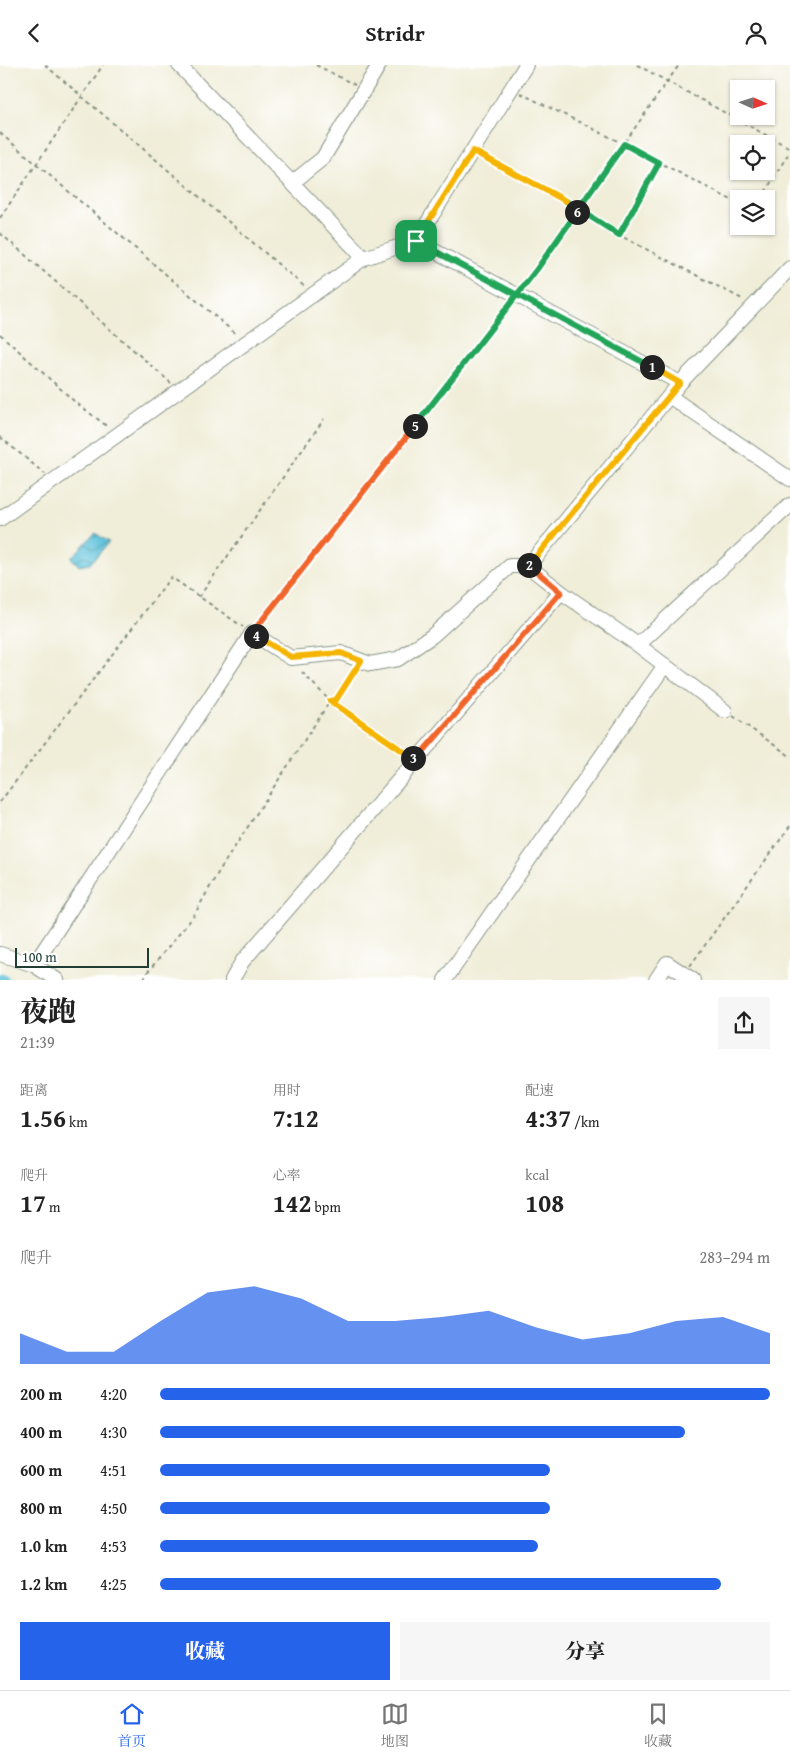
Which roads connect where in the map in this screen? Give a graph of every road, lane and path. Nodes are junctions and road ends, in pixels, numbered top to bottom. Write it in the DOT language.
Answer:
graph roads {
  1 [pos="44,65"];
  2 [pos="103,65"];
  3 [pos="179,65"];
  4 [pos="316,65"];
  5 [pos="379,65"];
  6 [pos="526,65"];
  7 [pos="637,65"];
  8 [pos="679,65"];
  9 [pos="667,82"];
  10 [pos="364,89"];
  11 [pos="511,89"];
  12 [pos="82,98"];
  13 [pos="0,133"];
  14 [pos="624,144"];
  15 [pos="790,149"];
  16 [pos="473,151"];
  17 [pos="659,163"];
  18 [pos="37,165"];
  19 [pos="292,183"];
  20 [pos="766,190"];
  21 [pos="730,199"];
  22 [pos="579,208"];
  23 [pos="0,218"];
  24 [pos="0,233"];
  25 [pos="619,235"];
  26 [pos="416,241"];
  27 [pos="364,258"];
  28 [pos="790,268"];
  29 [pos="313,294"];
  30 [pos="517,294"];
  31 [pos="754,306"];
  32 [pos="0,334"];
  33 [pos="252,338"];
  34 [pos="680,383"];
  35 [pos="179,390"];
  36 [pos="669,396"];
  37 [pos="324,419"];
  38 [pos="117,435"];
  39 [pos="0,437"];
  40 [pos="790,479"];
  41 [pos="53,481"];
  42 [pos="790,505"];
  43 [pos="0,519"];
  44 [pos="528,566"];
  45 [pos="561,592"];
  46 [pos="199,597"];
  47 [pos="252,633"];
  48 [pos="638,645"];
  49 [pos="361,661"];
  50 [pos="665,665"];
  51 [pos="302,672"];
  52 [pos="330,701"];
  53 [pos="725,711"];
  54 [pos="790,756"];
  55 [pos="416,760"];
  56 [pos="0,802"];
  57 [pos="790,825"];
  58 [pos="0,954"];
  59 [pos="34,965"];
  60 [pos="689,977"];
  61 [pos="57,980"];
  62 [pos="144,980"];
  63 [pos="232,980"];
  64 [pos="445,980"];
  65 [pos="656,980"];
  1 -- 12 [label="path"];
  2 -- 12 [label="path"];
  3 -- 19 [label="street"];
  4 -- 10 [label="path"];
  5 -- 10 [label="street"];
  6 -- 11 [label="street"];
  7 -- 9 [label="path"];
  8 -- 9 [label="path"];
  9 -- 14 [label="path"];
  9 -- 15 [label="path"];
  10 -- 19 [label="street"];
  11 -- 14 [label="path"];
  11 -- 16 [label="street"];
  12 -- 18 [label="path"];
  12 -- 29 [label="path"];
  13 -- 18 [label="path"];
  14 -- 17 [label="path"];
  14 -- 22 [label="path"];
  15 -- 20 [label="path"];
  16 -- 22 [label="path"];
  16 -- 26 [label="street"];
  17 -- 21 [label="path"];
  17 -- 25 [label="path"];
  18 -- 23 [label="path"];
  18 -- 33 [label="path"];
  19 -- 27 [label="street"];
  22 -- 25 [label="path"];
  22 -- 30 [label="path"];
  24 -- 35 [label="path"];
  25 -- 31 [label="path"];
  26 -- 27 [label="street"];
  26 -- 30 [label="street"];
  27 -- 29 [label="street"];
  28 -- 31 [label="street"];
  29 -- 33 [label="street"];
  30 -- 34 [label="street"];
  30 -- 47 [label="path"];
  31 -- 34 [label="street"];
  32 -- 38 [label="path"];
  33 -- 35 [label="street"];
  34 -- 36 [label="street"];
  35 -- 38 [label="street"];
  36 -- 40 [label="street"];
  36 -- 44 [label="street"];
  37 -- 46 [label="path"];
  38 -- 41 [label="street"];
  39 -- 41 [label="path"];
  41 -- 43 [label="street"];
  42 -- 48 [label="street"];
  44 -- 45 [label="street"];
  44 -- 49 [label="street"];
  45 -- 48 [label="street"];
  45 -- 55 [label="street"];
  46 -- 47 [label="path"];
  46 -- 56 [label="path"];
  47 -- 49 [label="street"];
  47 -- 59 [label="street"];
  48 -- 50 [label="street"];
  49 -- 52 [label="path"];
  50 -- 53 [label="street"];
  50 -- 64 [label="street"];
  51 -- 52 [label="path"];
  52 -- 55 [label="path"];
  52 -- 62 [label="path"];
  53 -- 54 [label="path"];
  55 -- 63 [label="street"];
  57 -- 60 [label="path"];
  58 -- 59 [label="street"];
  59 -- 61 [label="street"];
  60 -- 65 [label="street"];
}
